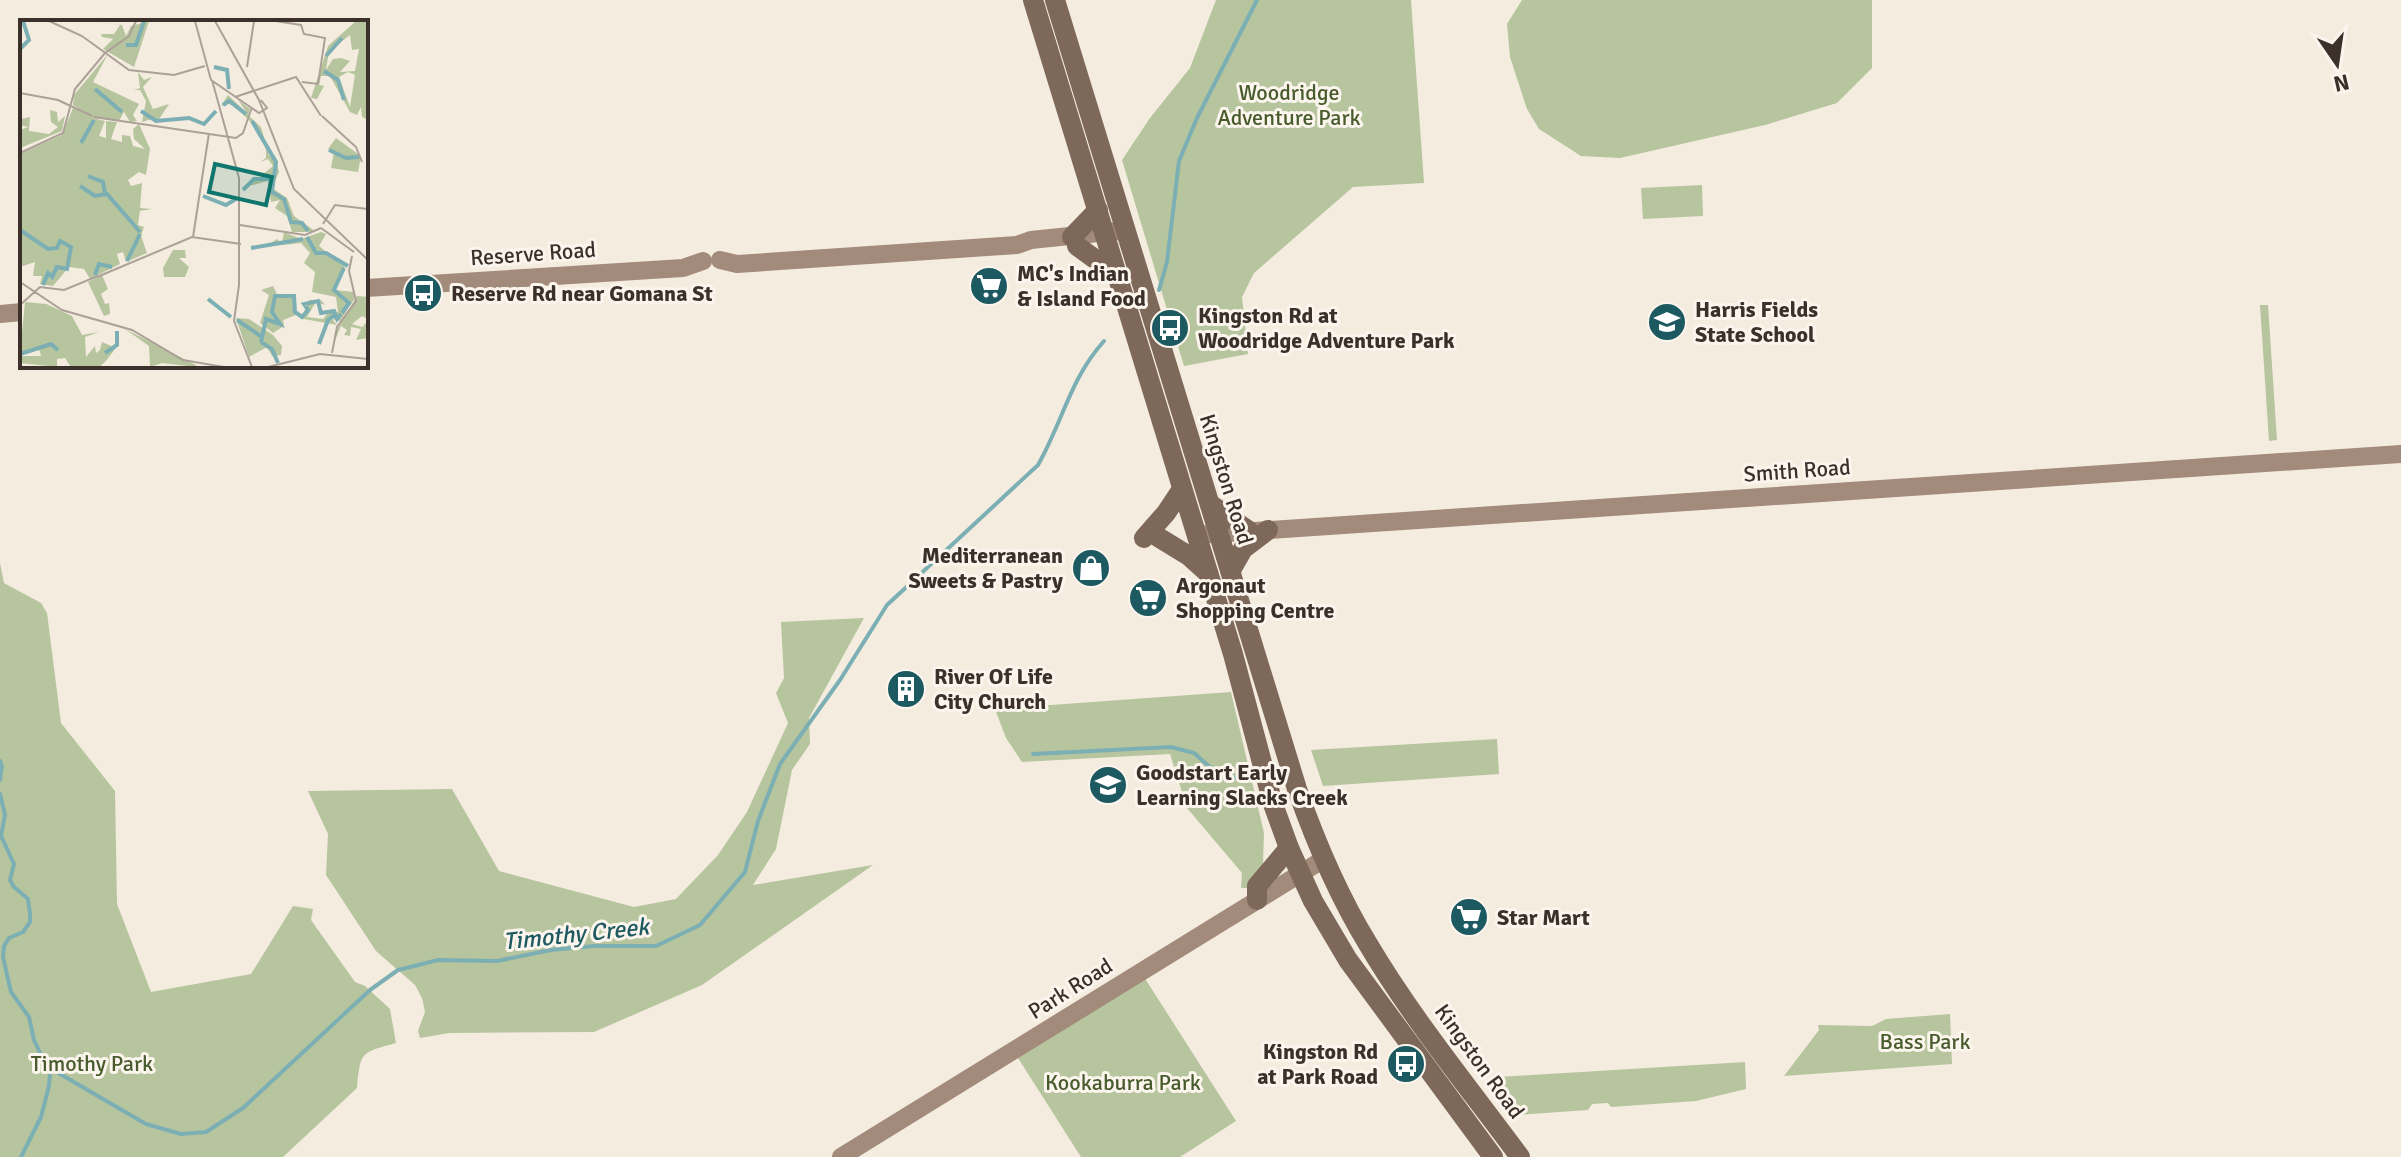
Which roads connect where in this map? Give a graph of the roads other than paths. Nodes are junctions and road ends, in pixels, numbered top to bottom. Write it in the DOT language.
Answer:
graph roads {
  1 [pos="1033,0"];
  2 [pos="1055,0"];
  3 [pos="1098,210"];
  4 [pos="1116,236"];
  5 [pos="1074,242"];
  6 [pos="1117,275"];
  7 [pos="368,288"];
  8 [pos="20,312"];
  9 [pos="0,314"];
  10 [pos="2401,454"];
  11 [pos="1182,489"];
  12 [pos="1210,504"];
  13 [pos="1259,530"];
  14 [pos="1219,533"];
  15 [pos="1196,535"];
  16 [pos="1231,570"];
  17 [pos="1208,573"];
  18 [pos="1289,848"];
  19 [pos="1324,859"];
  20 [pos="1300,874"];
  21 [pos="1257,900"];
  22 [pos="841,1157"];
  23 [pos="1493,1157"];
  24 [pos="1520,1157"];
  1 -- 3 [label="main road, Kingston Road"];
  2 -- 4 [label="main road, Kingston Road"];
  3 -- 4 [label="main road, Kingston Road"];
  3 -- 5 [label="main road"];
  4 -- 5 [label="street, Reserve Road"];
  4 -- 6 [label="main road, Kingston Road"];
  4 -- 12 [label="main road, Kingston Road"];
  5 -- 6 [label="main road"];
  5 -- 7 [label="street, Reserve Road"];
  6 -- 11 [label="main road, Kingston Road"];
  8 -- 9 [label="street"];
  10 -- 13 [label="street, Smith Road"];
  11 -- 15 [label="main road, Kingston Road"];
  11 -- 17 [label="main road"];
  12 -- 13 [label="main road"];
  12 -- 14 [label="main road, Kingston Road"];
  13 -- 14 [label="street, Smith Road"];
  13 -- 16 [label="main road"];
  14 -- 15 [label="street, Smith Road"];
  14 -- 16 [label="main road, Kingston Road"];
  15 -- 17 [label="main road, Kingston Road"];
  16 -- 19 [label="main road, Kingston Road"];
  17 -- 18 [label="main road, Kingston Road"];
  18 -- 20 [label="main road, Kingston Road"];
  18 -- 21 [label="main road"];
  19 -- 20 [label="street, Park Road"];
  19 -- 24 [label="main road, Kingston Road"];
  20 -- 21 [label="street, Park Road"];
  20 -- 23 [label="main road, Kingston Road"];
  21 -- 22 [label="street, Park Road"];
}
